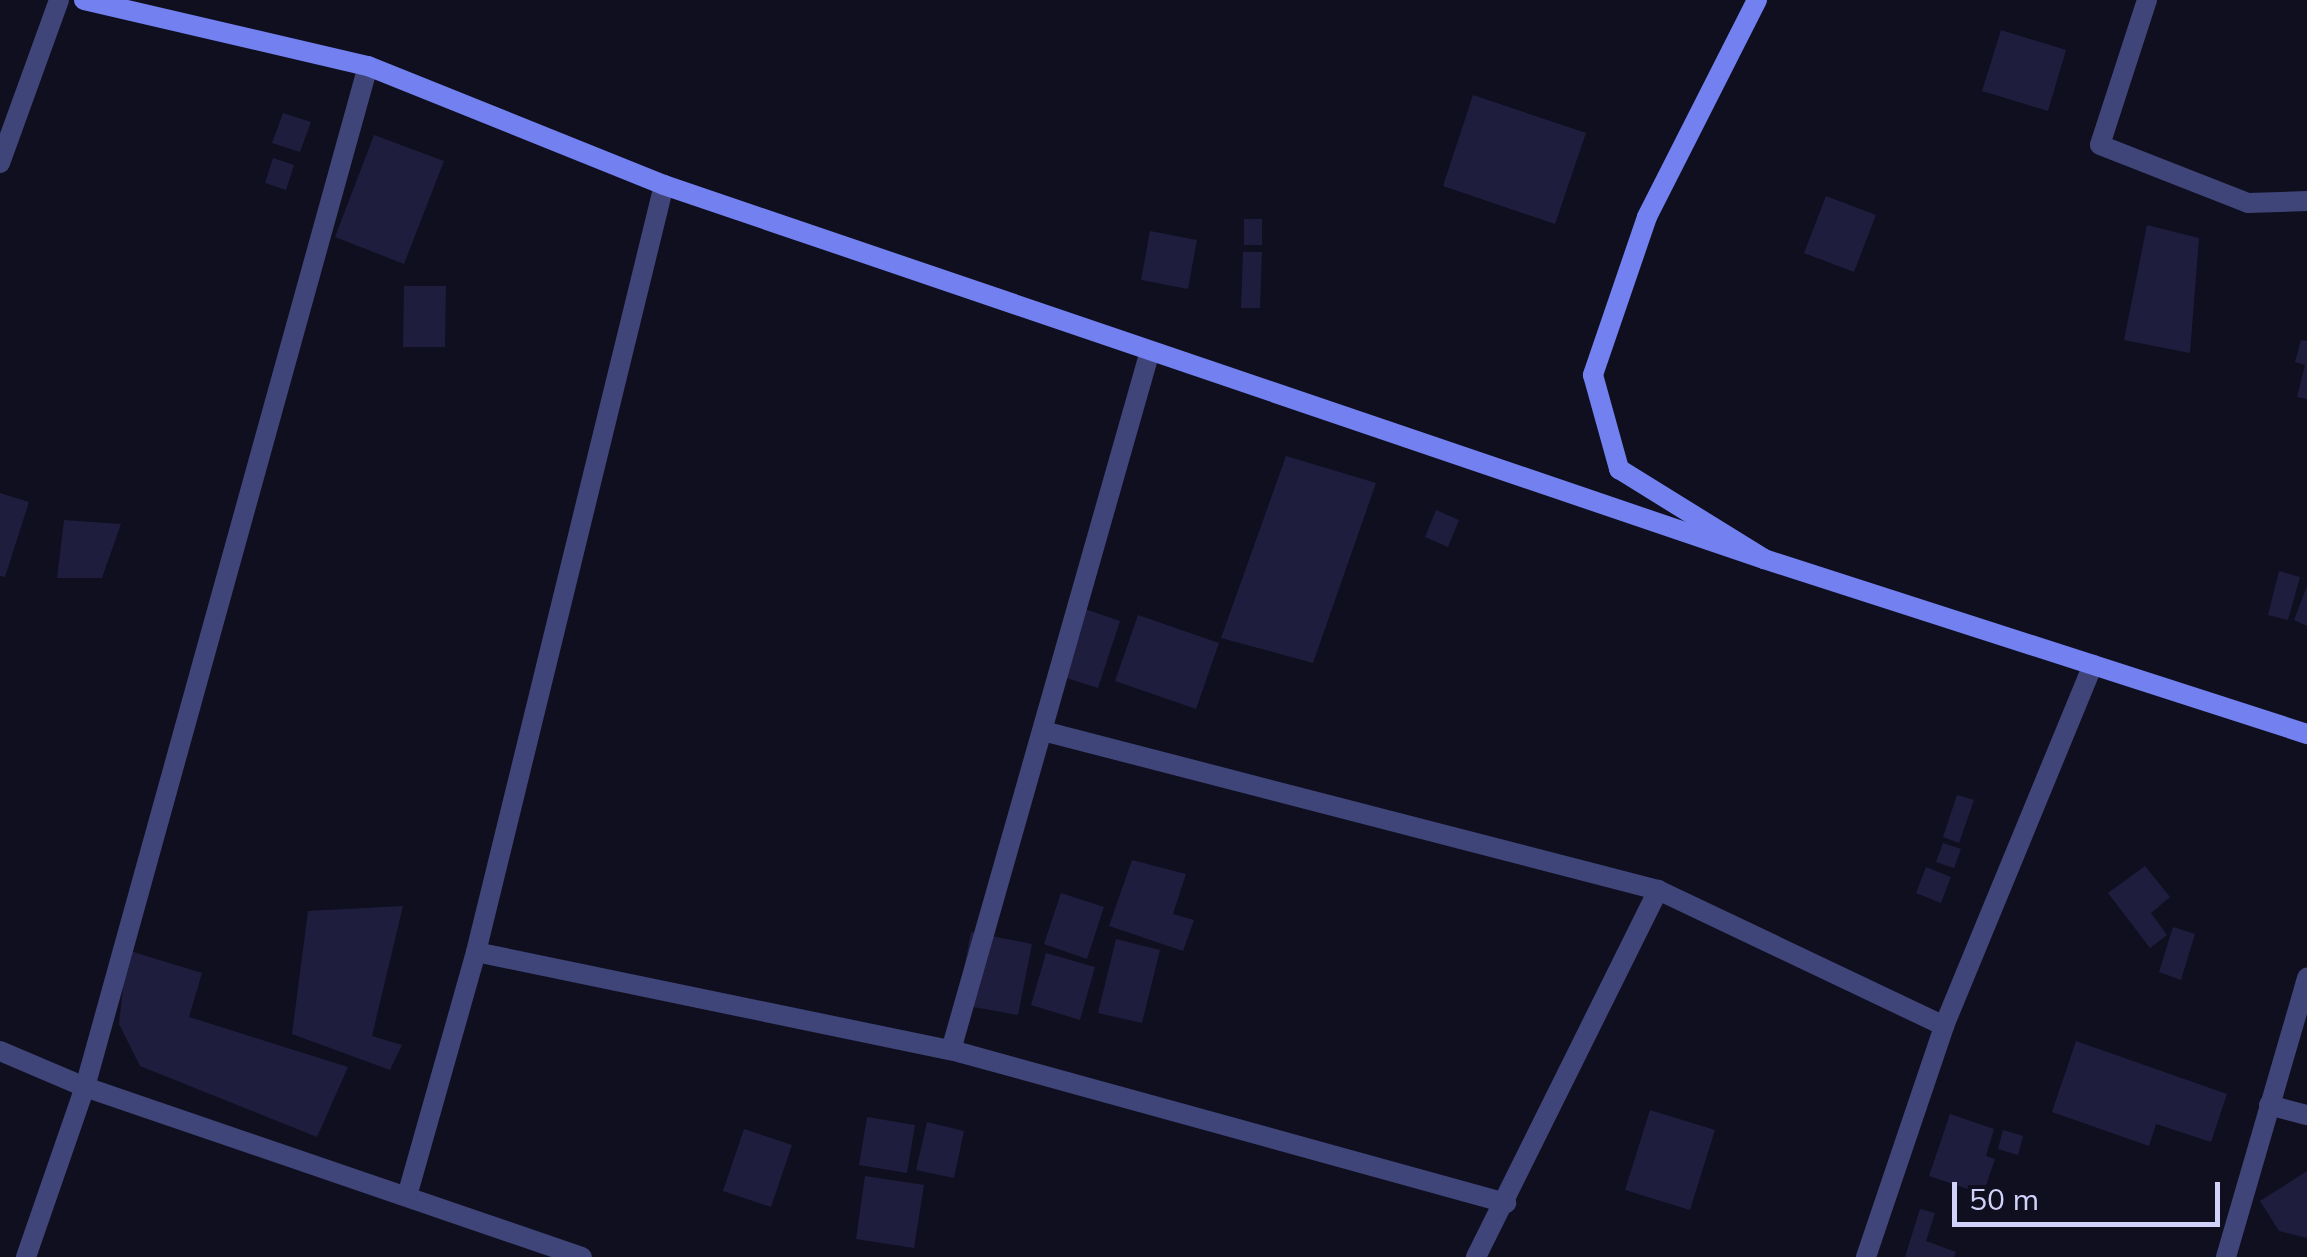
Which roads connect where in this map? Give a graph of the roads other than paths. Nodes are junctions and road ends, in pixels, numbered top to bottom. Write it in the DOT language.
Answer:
graph roads {
  1 [pos="59,0"];
  2 [pos="84,0"];
  3 [pos="1757,0"];
  4 [pos="2147,0"];
  5 [pos="368,66"];
  6 [pos="0,162"];
  7 [pos="664,185"];
  8 [pos="2307,201"];
  9 [pos="1150,350"];
  10 [pos="1764,559"];
  11 [pos="2093,665"];
  12 [pos="1043,731"];
  13 [pos="2307,734"];
  14 [pos="1658,890"];
  15 [pos="476,952"];
  16 [pos="2307,978"];
  17 [pos="1944,1026"];
  18 [pos="950,1050"];
  19 [pos="0,1051"];
  20 [pos="85,1086"];
  21 [pos="2269,1105"];
  22 [pos="2307,1116"];
  23 [pos="407,1196"];
  24 [pos="1506,1202"];
  25 [pos="26,1257"];
  26 [pos="582,1257"];
  27 [pos="1476,1257"];
  28 [pos="1866,1257"];
  29 [pos="2226,1257"];
  1 -- 6 [label="street"];
  2 -- 5 [label="street"];
  3 -- 10 [label="street"];
  4 -- 8 [label="street"];
  5 -- 7 [label="street"];
  5 -- 20 [label="street"];
  7 -- 9 [label="street"];
  7 -- 15 [label="street"];
  9 -- 10 [label="street"];
  9 -- 12 [label="street"];
  10 -- 11 [label="street"];
  11 -- 13 [label="street"];
  11 -- 17 [label="street"];
  12 -- 14 [label="street"];
  12 -- 18 [label="street"];
  14 -- 17 [label="street"];
  14 -- 24 [label="street"];
  15 -- 18 [label="street"];
  15 -- 23 [label="street"];
  16 -- 21 [label="street"];
  17 -- 28 [label="street"];
  18 -- 24 [label="street"];
  19 -- 20 [label="street"];
  20 -- 23 [label="street"];
  20 -- 25 [label="street"];
  21 -- 22 [label="street"];
  21 -- 29 [label="street"];
  23 -- 26 [label="street"];
  24 -- 27 [label="street"];
}
